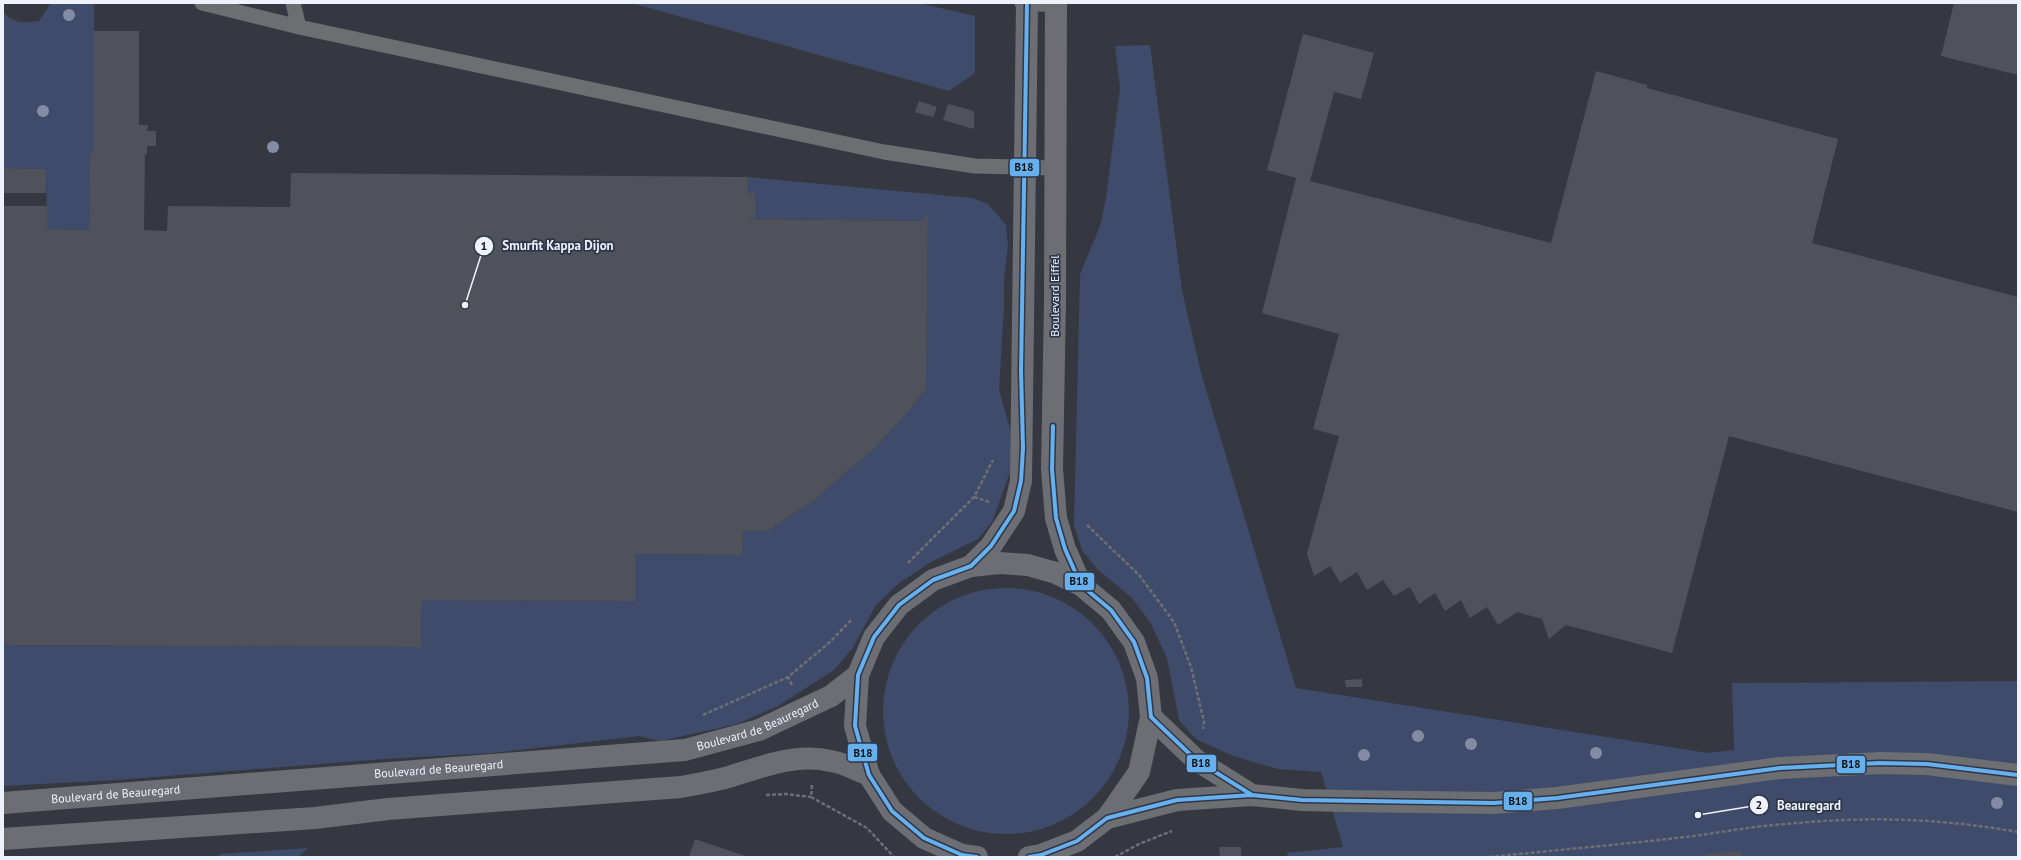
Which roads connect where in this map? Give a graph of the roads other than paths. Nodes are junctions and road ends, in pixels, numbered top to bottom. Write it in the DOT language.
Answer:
graph roads {
  1 [pos="202,3"];
  2 [pos="293,3"];
  3 [pos="1025,3"];
  4 [pos="1056,4"];
  5 [pos="299,27"];
  6 [pos="1025,167"];
  7 [pos="1055,168"];
  8 [pos="971,566"];
  9 [pos="1081,585"];
  10 [pos="858,676"];
  11 [pos="1151,717"];
  12 [pos="868,775"];
  13 [pos="2018,775"];
  14 [pos="1252,795"];
  15 [pos="3,803"];
  16 [pos="1107,818"];
  17 [pos="3,839"];
  18 [pos="929,848"];
  19 [pos="1037,856"];
  20 [pos="977,857"];
  1 -- 5 [label="lane"];
  2 -- 5 [label="lane"];
  3 -- 4 [label="lane"];
  3 -- 6 [label="main road"];
  4 -- 7 [label="main road, Boulevard Eiffel"];
  5 -- 6 [label="lane"];
  6 -- 7 [label="lane"];
  6 -- 8 [label="main road"];
  7 -- 9 [label="main road, Boulevard Eiffel"];
  8 -- 9 [label="main road"];
  8 -- 10 [label="main road"];
  9 -- 11 [label="main road"];
  10 -- 12 [label="main road"];
  10 -- 15 [label="main road, Boulevard de Beauregard"];
  11 -- 14 [label="street"];
  11 -- 16 [label="main road"];
  12 -- 17 [label="main road"];
  12 -- 18 [label="main road"];
  13 -- 14 [label="street"];
  14 -- 16 [label="street"];
  16 -- 19 [label="main road"];
  18 -- 20 [label="main road"];
}
